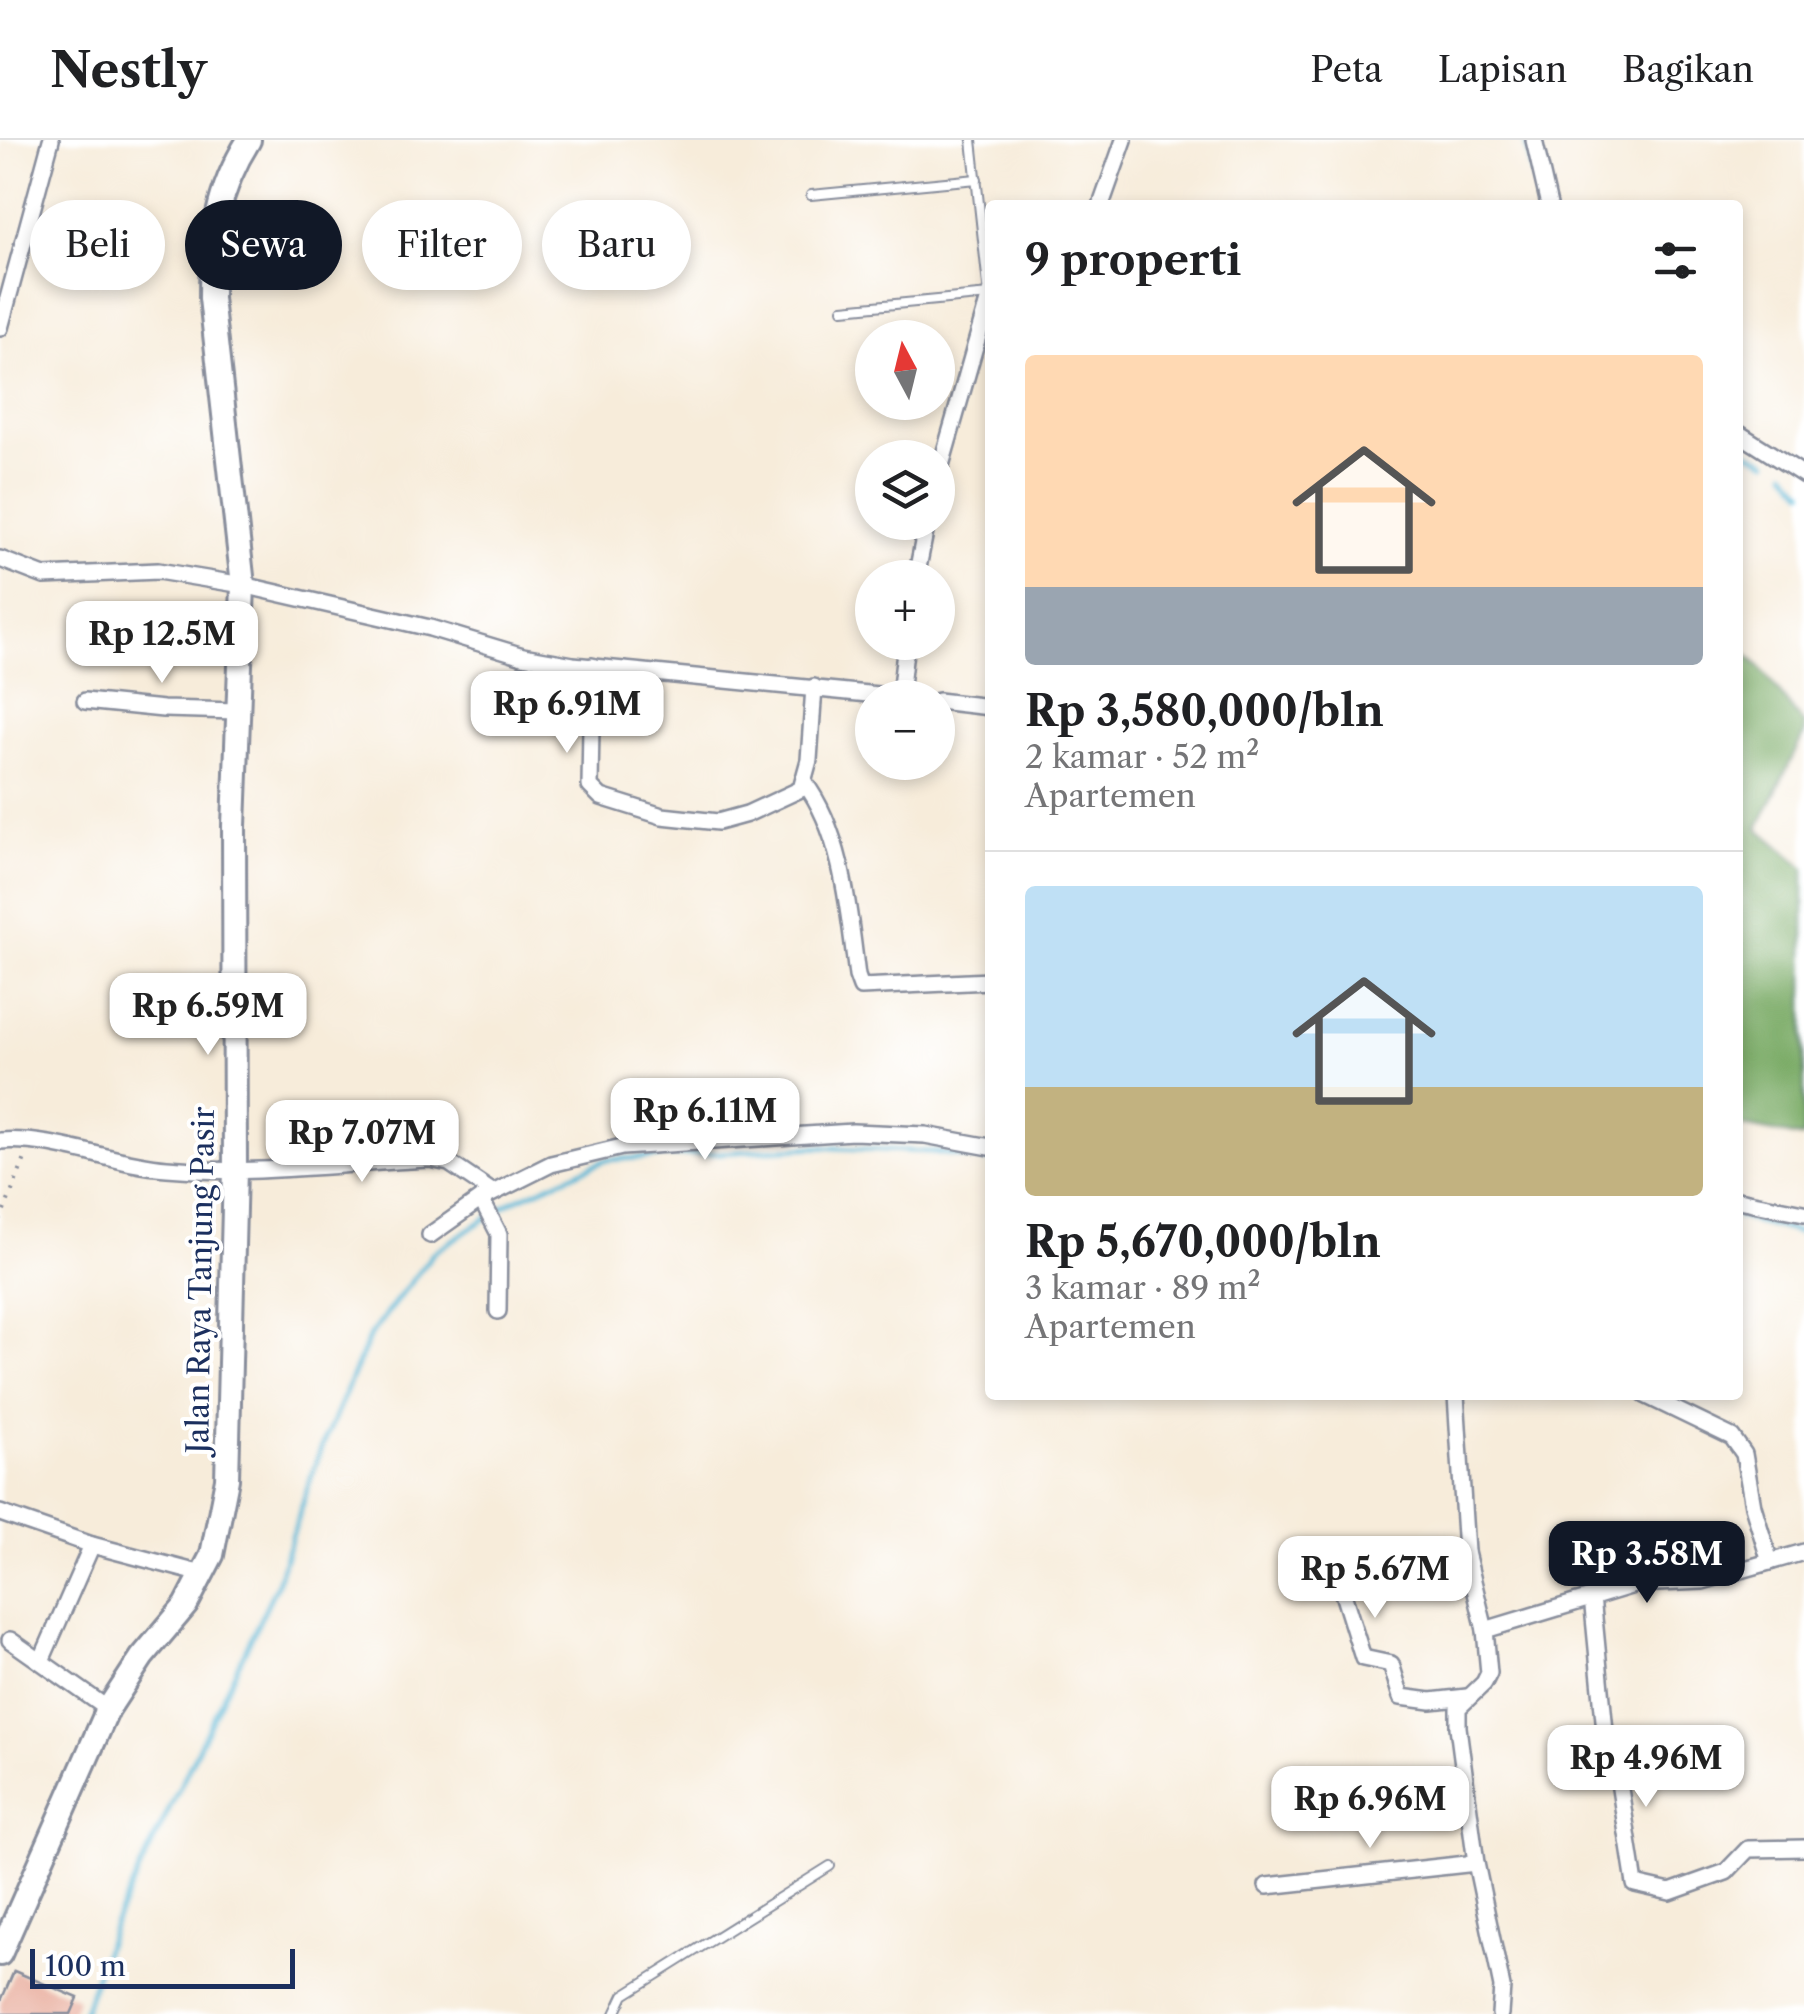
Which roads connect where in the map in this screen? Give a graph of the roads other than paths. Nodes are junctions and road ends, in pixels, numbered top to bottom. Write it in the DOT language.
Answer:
graph roads {
  1 [pos="51,140"];
  2 [pos="249,140"];
  3 [pos="972,140"];
  4 [pos="1124,140"];
  5 [pos="1534,140"];
  6 [pos="977,178"];
  7 [pos="811,195"];
  8 [pos="1103,200"];
  9 [pos="1548,200"];
  10 [pos="985,250"];
  11 [pos="985,296"];
  12 [pos="843,310"];
  13 [pos="985,312"];
  14 [pos="0,328"];
  15 [pos="1743,436"];
  16 [pos="948,440"];
  17 [pos="1804,475"];
  18 [pos="0,559"];
  19 [pos="243,586"];
  20 [pos="592,666"];
  21 [pos="814,687"];
  22 [pos="855,691"];
  23 [pos="84,701"];
  24 [pos="955,703"];
  25 [pos="985,706"];
  26 [pos="237,710"];
  27 [pos="804,782"];
  28 [pos="985,981"];
  29 [pos="0,1142"];
  30 [pos="985,1146"];
  31 [pos="235,1169"];
  32 [pos="485,1198"];
  33 [pos="1743,1201"];
  34 [pos="1804,1213"];
  35 [pos="430,1235"];
  36 [pos="498,1311"];
  37 [pos="1456,1400"];
  38 [pos="1656,1400"];
  39 [pos="0,1513"];
  40 [pos="92,1545"];
  41 [pos="1466,1552"];
  42 [pos="1804,1552"];
  43 [pos="1770,1562"];
  44 [pos="202,1574"];
  45 [pos="1592,1596"];
  46 [pos="1485,1630"];
  47 [pos="10,1640"];
  48 [pos="41,1661"];
  49 [pos="1466,1697"];
  50 [pos="108,1708"];
  51 [pos="1804,1848"];
  52 [pos="1476,1863"];
  53 [pos="830,1866"];
  54 [pos="1268,1886"];
  55 [pos="1,1949"];
  56 [pos="615,2014"];
  57 [pos="1500,2014"];
  1 -- 14 [label="street"];
  2 -- 19 [label="street, Jalan Raya Tanjung Pasir"];
  3 -- 6 [label="lane"];
  4 -- 8 [label="street"];
  5 -- 9 [label="street"];
  6 -- 7 [label="lane"];
  6 -- 10 [label="lane"];
  11 -- 12 [label="lane"];
  13 -- 16 [label="street"];
  15 -- 17 [label="street"];
  18 -- 19 [label="street"];
  19 -- 20 [label="street"];
  19 -- 26 [label="street, Jalan Raya Tanjung Pasir"];
  20 -- 21 [label="street"];
  20 -- 27 [label="street"];
  21 -- 22 [label="street"];
  21 -- 27 [label="street"];
  23 -- 26 [label="street"];
  24 -- 25 [label="street"];
  26 -- 31 [label="street, Jalan Raya Tanjung Pasir"];
  27 -- 28 [label="street"];
  29 -- 31 [label="street"];
  30 -- 32 [label="street"];
  31 -- 32 [label="street"];
  31 -- 44 [label="street, Jalan Raya Tanjung Pasir"];
  32 -- 35 [label="street"];
  32 -- 36 [label="street"];
  33 -- 34 [label="street"];
  37 -- 41 [label="street"];
  38 -- 43 [label="street"];
  39 -- 40 [label="street"];
  40 -- 44 [label="street"];
  40 -- 48 [label="street"];
  41 -- 46 [label="street"];
  41 -- 49 [label="street"];
  42 -- 43 [label="street"];
  43 -- 45 [label="street"];
  44 -- 50 [label="street, Jalan Raya Tanjung Pasir"];
  45 -- 46 [label="street"];
  45 -- 51 [label="street"];
  46 -- 49 [label="street"];
  47 -- 48 [label="street"];
  48 -- 50 [label="street"];
  49 -- 52 [label="street"];
  50 -- 55 [label="street, Jalan Raya Tanjung Pasir"];
  52 -- 54 [label="street"];
  52 -- 57 [label="street"];
  53 -- 56 [label="lane"];
}
